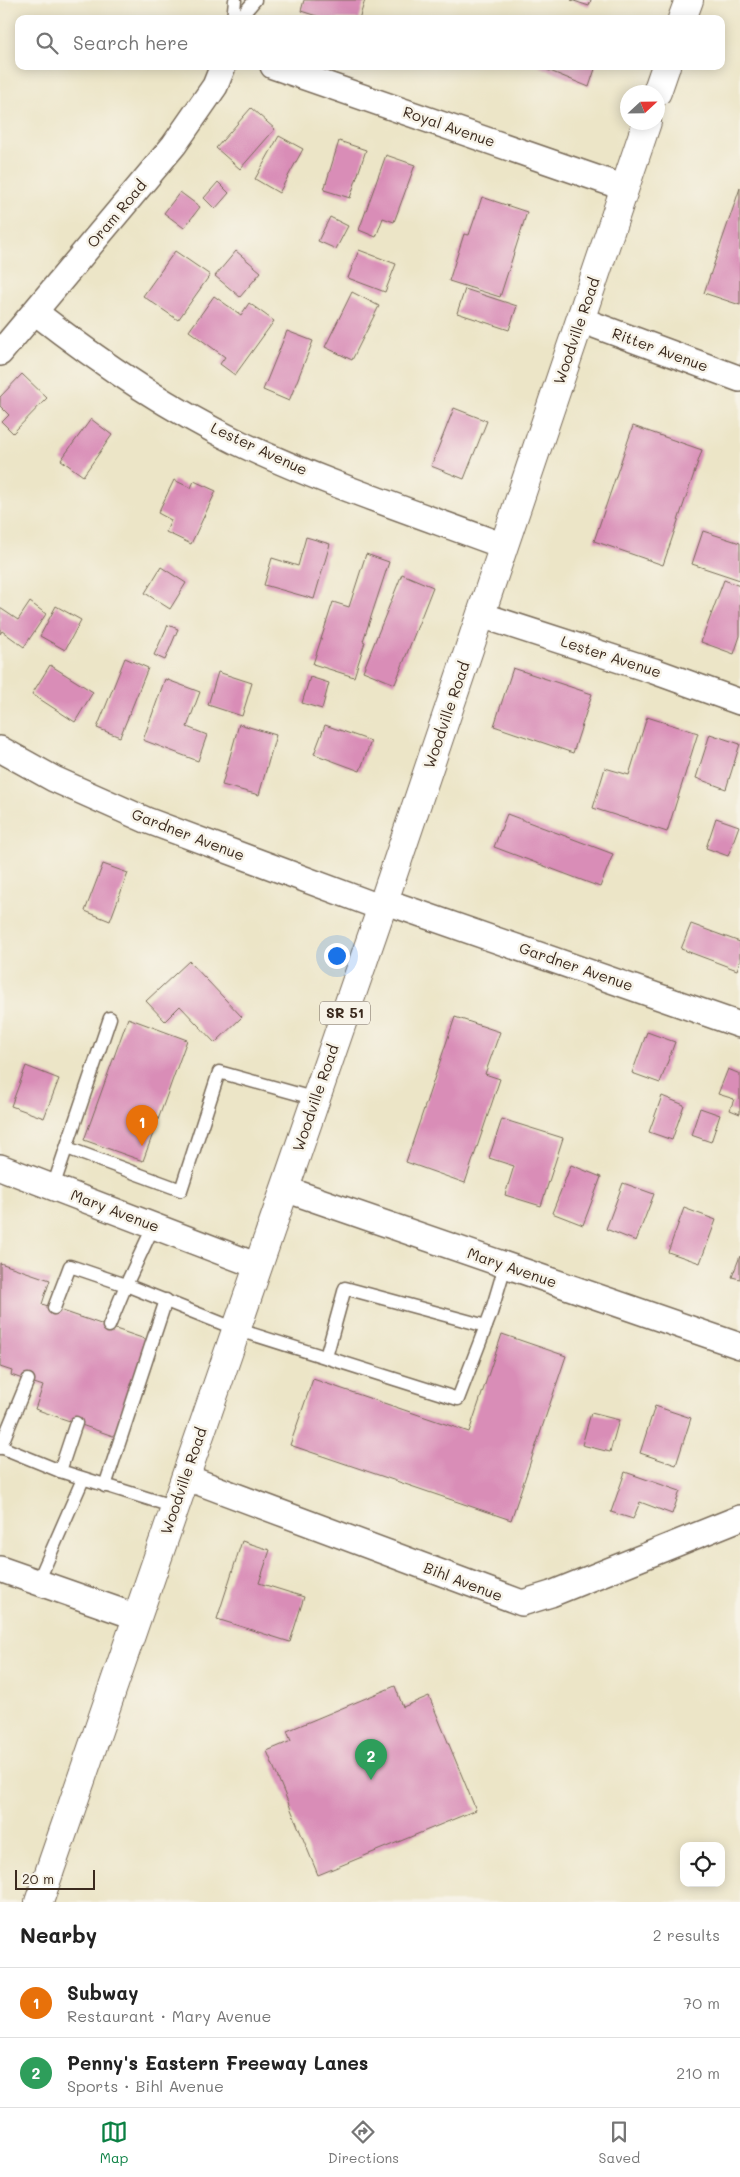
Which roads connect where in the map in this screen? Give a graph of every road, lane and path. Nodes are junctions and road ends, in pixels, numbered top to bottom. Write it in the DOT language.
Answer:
graph roads {
  1 [pos="235,0"];
  2 [pos="255,0"];
  3 [pos="689,0"];
  4 [pos="233,15"];
  5 [pos="242,15"];
  6 [pos="683,15"];
  7 [pos="221,70"];
  8 [pos="285,70"];
  9 [pos="665,70"];
  10 [pos="660,85"];
  11 [pos="644,130"];
  12 [pos="625,188"];
  13 [pos="35,312"];
  14 [pos="580,320"];
  15 [pos="0,353"];
  16 [pos="740,379"];
  17 [pos="504,546"];
  18 [pos="481,615"];
  19 [pos="740,702"];
  20 [pos="0,749"];
  21 [pos="383,904"];
  22 [pos="110,1018"];
  23 [pos="740,1025"];
  24 [pos="316,1099"];
  25 [pos="67,1148"];
  26 [pos="0,1167"];
  27 [pos="53,1187"];
  28 [pos="285,1189"];
  29 [pos="154,1225"];
  30 [pos="258,1266"];
  31 [pos="506,1266"];
  32 [pos="126,1285"];
  33 [pos="166,1300"];
  34 [pos="54,1308"];
  35 [pos="110,1326"];
  36 [pos="486,1326"];
  37 [pos="236,1329"];
  38 [pos="740,1346"];
  39 [pos="326,1357"];
  40 [pos="28,1380"];
  41 [pos="76,1423"];
  42 [pos="0,1448"];
  43 [pos="60,1471"];
  44 [pos="185,1477"];
  45 [pos="83,1479"];
  46 [pos="105,1486"];
  47 [pos="175,1507"];
  48 [pos="740,1518"];
  49 [pos="0,1569"];
  50 [pos="38,1582"];
  51 [pos="137,1617"];
  52 [pos="38,1902"];
  1 -- 4 [label="lane"];
  2 -- 5 [label="lane"];
  3 -- 6 [label="main road"];
  7 -- 13 [label="street, Oram Road"];
  8 -- 12 [label="street, Royal Avenue"];
  9 -- 10 [label="main road"];
  11 -- 12 [label="main road, Woodville Road / SR 51"];
  12 -- 14 [label="main road, Woodville Road / SR 51"];
  13 -- 15 [label="street, Oram Road"];
  13 -- 17 [label="street, Lester Avenue"];
  14 -- 16 [label="street, Ritter Avenue"];
  14 -- 17 [label="main road, Woodville Road / SR 51"];
  17 -- 18 [label="main road, Woodville Road / SR 51"];
  18 -- 19 [label="street, Lester Avenue"];
  18 -- 21 [label="main road, Woodville Road / SR 51"];
  20 -- 21 [label="street, Gardner Avenue"];
  21 -- 23 [label="street, Gardner Avenue"];
  21 -- 24 [label="main road, Woodville Road / SR 51"];
  22 -- 25 [label="lane"];
  24 -- 25 [label="lane"];
  24 -- 28 [label="main road, Woodville Road / SR 51"];
  25 -- 27 [label="lane"];
  26 -- 27 [label="street, Mary Avenue"];
  27 -- 29 [label="street, Mary Avenue"];
  28 -- 30 [label="main road, Woodville Road / SR 51"];
  28 -- 31 [label="street, Mary Avenue"];
  29 -- 30 [label="street, Mary Avenue"];
  29 -- 32 [label="lane"];
  30 -- 37 [label="main road, Woodville Road / SR 51"];
  31 -- 36 [label="lane"];
  31 -- 38 [label="street, Mary Avenue"];
  32 -- 33 [label="lane"];
  32 -- 34 [label="lane"];
  32 -- 35 [label="lane"];
  33 -- 37 [label="lane"];
  33 -- 46 [label="lane"];
  36 -- 39 [label="lane"];
  36 -- 39 [label="lane"];
  37 -- 39 [label="lane"];
  37 -- 44 [label="main road, Woodville Road / SR 51"];
  40 -- 42 [label="lane"];
  41 -- 43 [label="lane"];
  42 -- 43 [label="lane"];
  43 -- 45 [label="lane"];
  44 -- 47 [label="main road, Woodville Road / SR 51"];
  44 -- 48 [label="street, Bihl Avenue"];
  45 -- 46 [label="lane"];
  45 -- 50 [label="lane"];
  46 -- 47 [label="lane"];
  47 -- 51 [label="main road, Woodville Road / SR 51"];
  49 -- 50 [label="street"];
  50 -- 51 [label="street"];
  51 -- 52 [label="main road, Woodville Road / SR 51"];
}
